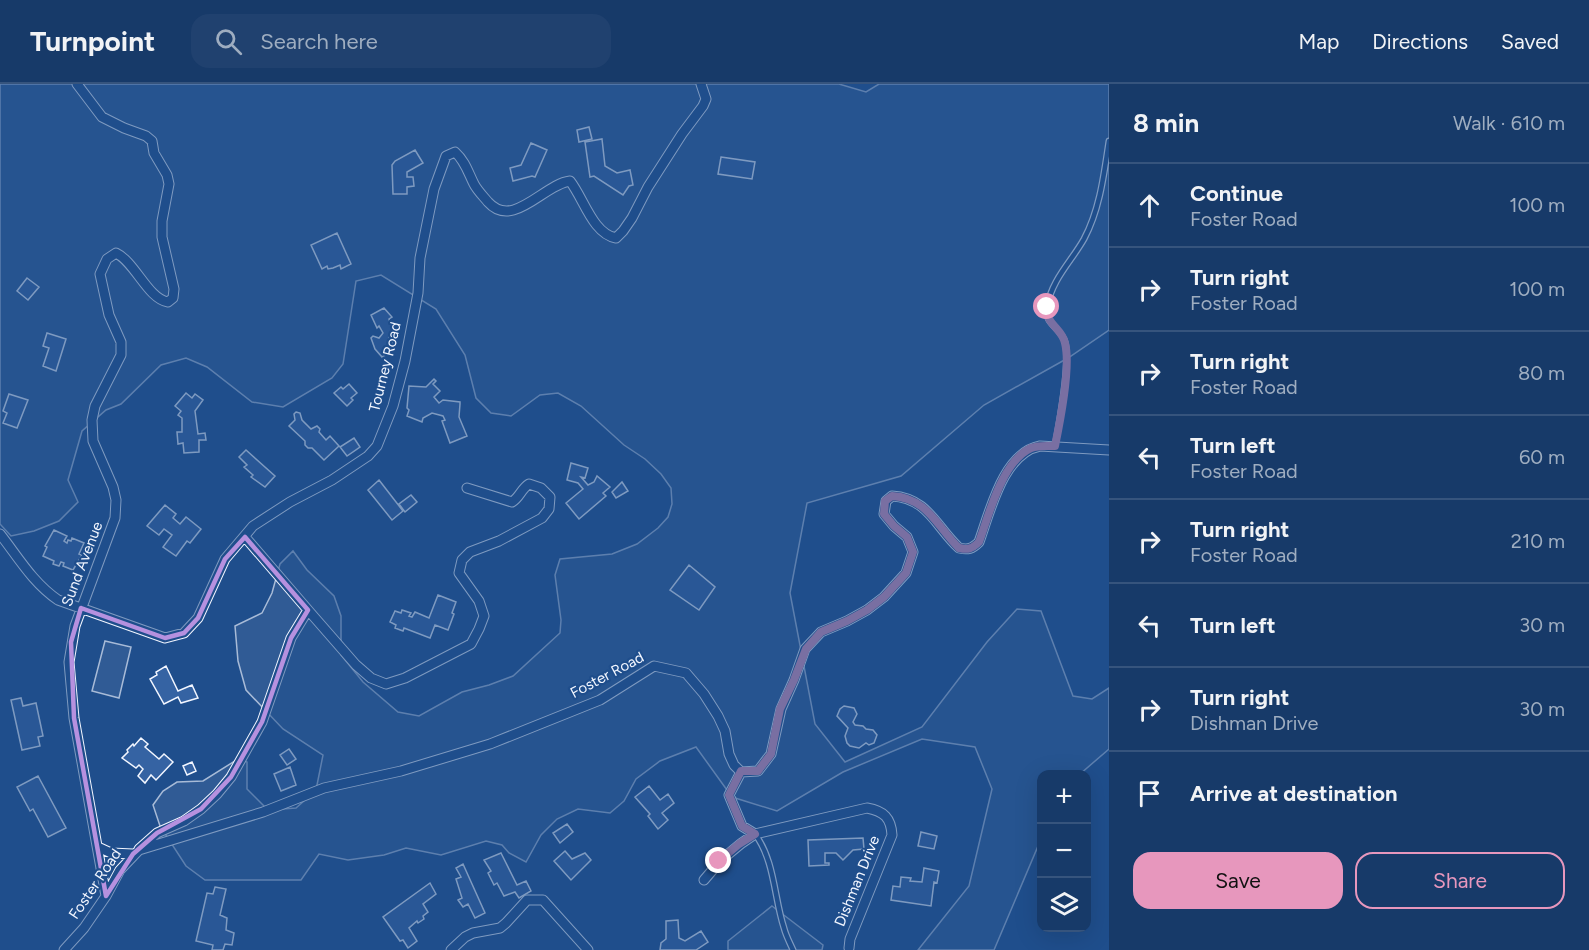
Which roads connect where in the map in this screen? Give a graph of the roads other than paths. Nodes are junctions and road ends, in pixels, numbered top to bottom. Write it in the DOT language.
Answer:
graph roads {
  1 [pos="78,84"];
  2 [pos="701,84"];
  3 [pos="1109,141"];
  4 [pos="1055,446"];
  5 [pos="1109,450"];
  6 [pos="467,488"];
  7 [pos="0,534"];
  8 [pos="245,537"];
  9 [pos="81,608"];
  10 [pos="308,610"];
  11 [pos="741,771"];
  12 [pos="755,834"];
  13 [pos="98,847"];
  14 [pos="136,852"];
  15 [pos="704,880"];
  16 [pos="106,896"];
  17 [pos="849,948"];
  18 [pos="64,950"];
  19 [pos="451,950"];
  20 [pos="588,950"];
  21 [pos="793,950"];
  1 -- 9 [label="street, Sund Avenue"];
  2 -- 8 [label="street, Tourney Road"];
  3 -- 4 [label="lane"];
  4 -- 5 [label="street"];
  4 -- 11 [label="street"];
  6 -- 10 [label="street"];
  7 -- 9 [label="street"];
  8 -- 9 [label="street"];
  8 -- 10 [label="street"];
  9 -- 13 [label="street, Sund Avenue"];
  10 -- 14 [label="street"];
  11 -- 12 [label="street"];
  11 -- 14 [label="street, Foster Road"];
  12 -- 15 [label="street, Dishman Drive"];
  12 -- 17 [label="street, Dishman Drive"];
  12 -- 21 [label="lane"];
  13 -- 14 [label="street"];
  13 -- 16 [label="street, Sund Avenue"];
  14 -- 16 [label="street, Foster Road"];
  16 -- 18 [label="street, Foster Road"];
  19 -- 20 [label="street"];
}
